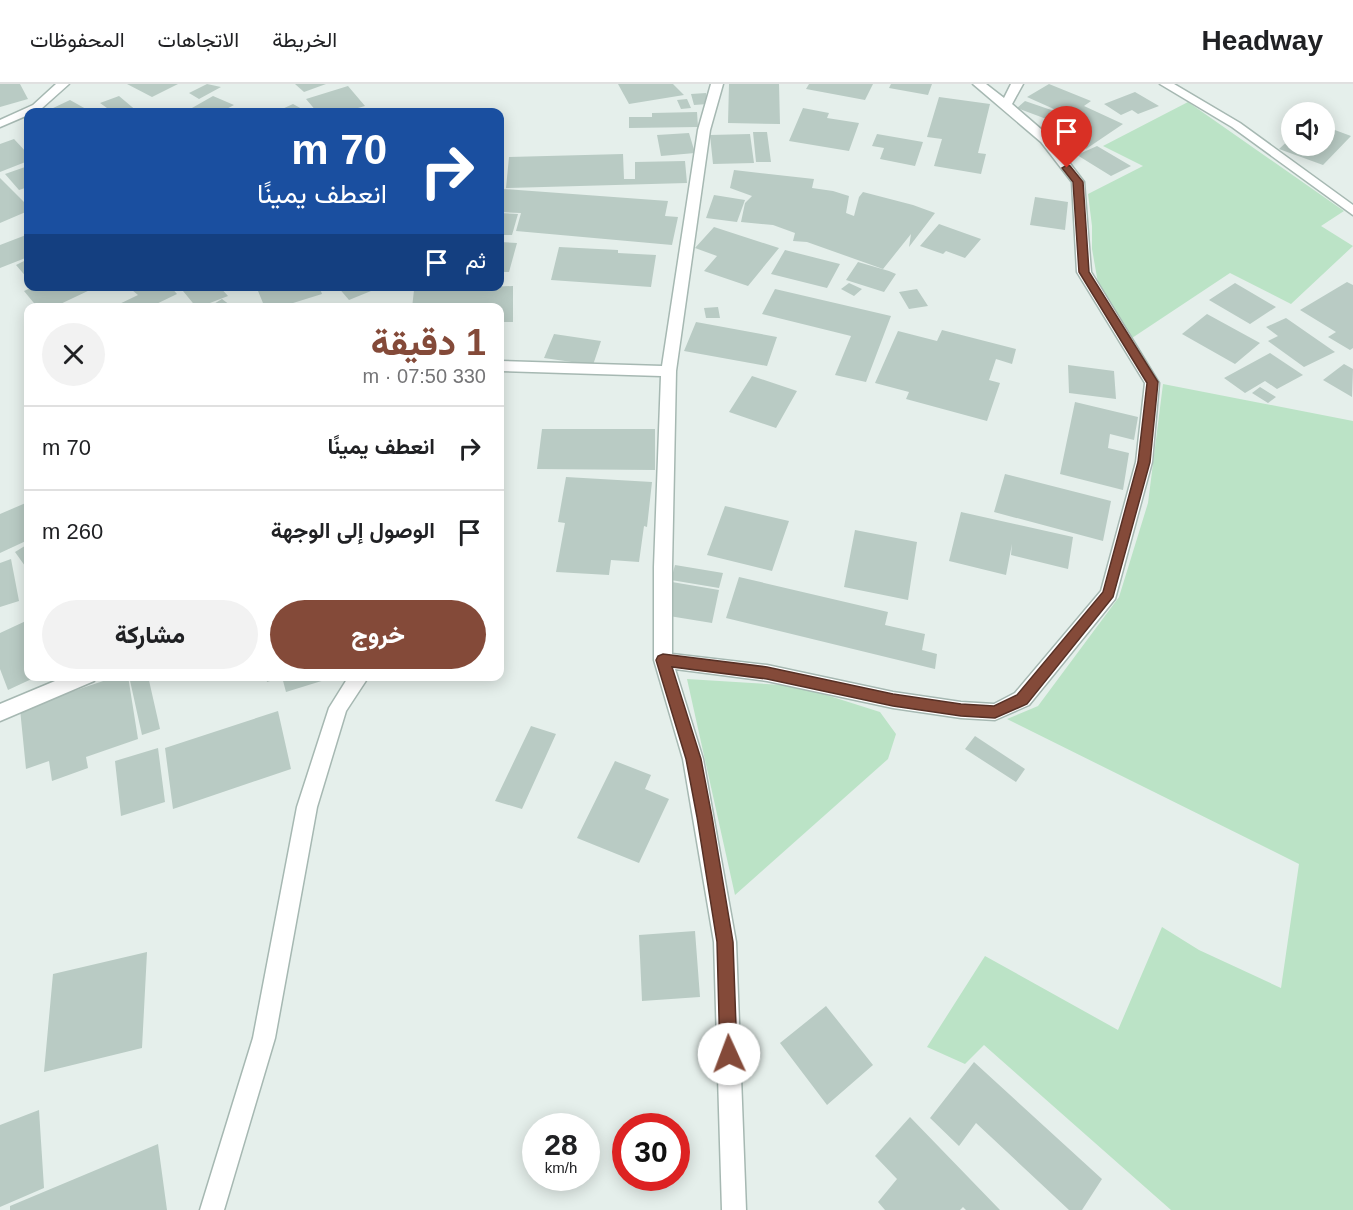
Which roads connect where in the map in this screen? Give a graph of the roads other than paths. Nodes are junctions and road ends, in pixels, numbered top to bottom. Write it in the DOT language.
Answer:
graph roads {
  1 [pos="63,84"];
  2 [pos="717,84"];
  3 [pos="979,84"];
  4 [pos="1017,84"];
  5 [pos="1166,84"];
  6 [pos="1006,105"];
  7 [pos="35,108"];
  8 [pos="24,113"];
  9 [pos="0,124"];
  10 [pos="1353,211"];
  11 [pos="504,366"];
  12 [pos="669,371"];
  13 [pos="663,660"];
  14 [pos="76,681"];
  15 [pos="357,681"];
  16 [pos="0,713"];
  17 [pos="212,1210"];
  18 [pos="734,1210"];
  1 -- 7 [label="street"];
  2 -- 12 [label="street"];
  3 -- 6 [label="street"];
  4 -- 6 [label="street"];
  5 -- 10 [label="street"];
  6 -- 13 [label="street"];
  8 -- 9 [label="street"];
  11 -- 12 [label="street"];
  12 -- 13 [label="street"];
  13 -- 18 [label="street"];
  14 -- 16 [label="street"];
  15 -- 17 [label="street"];
}
